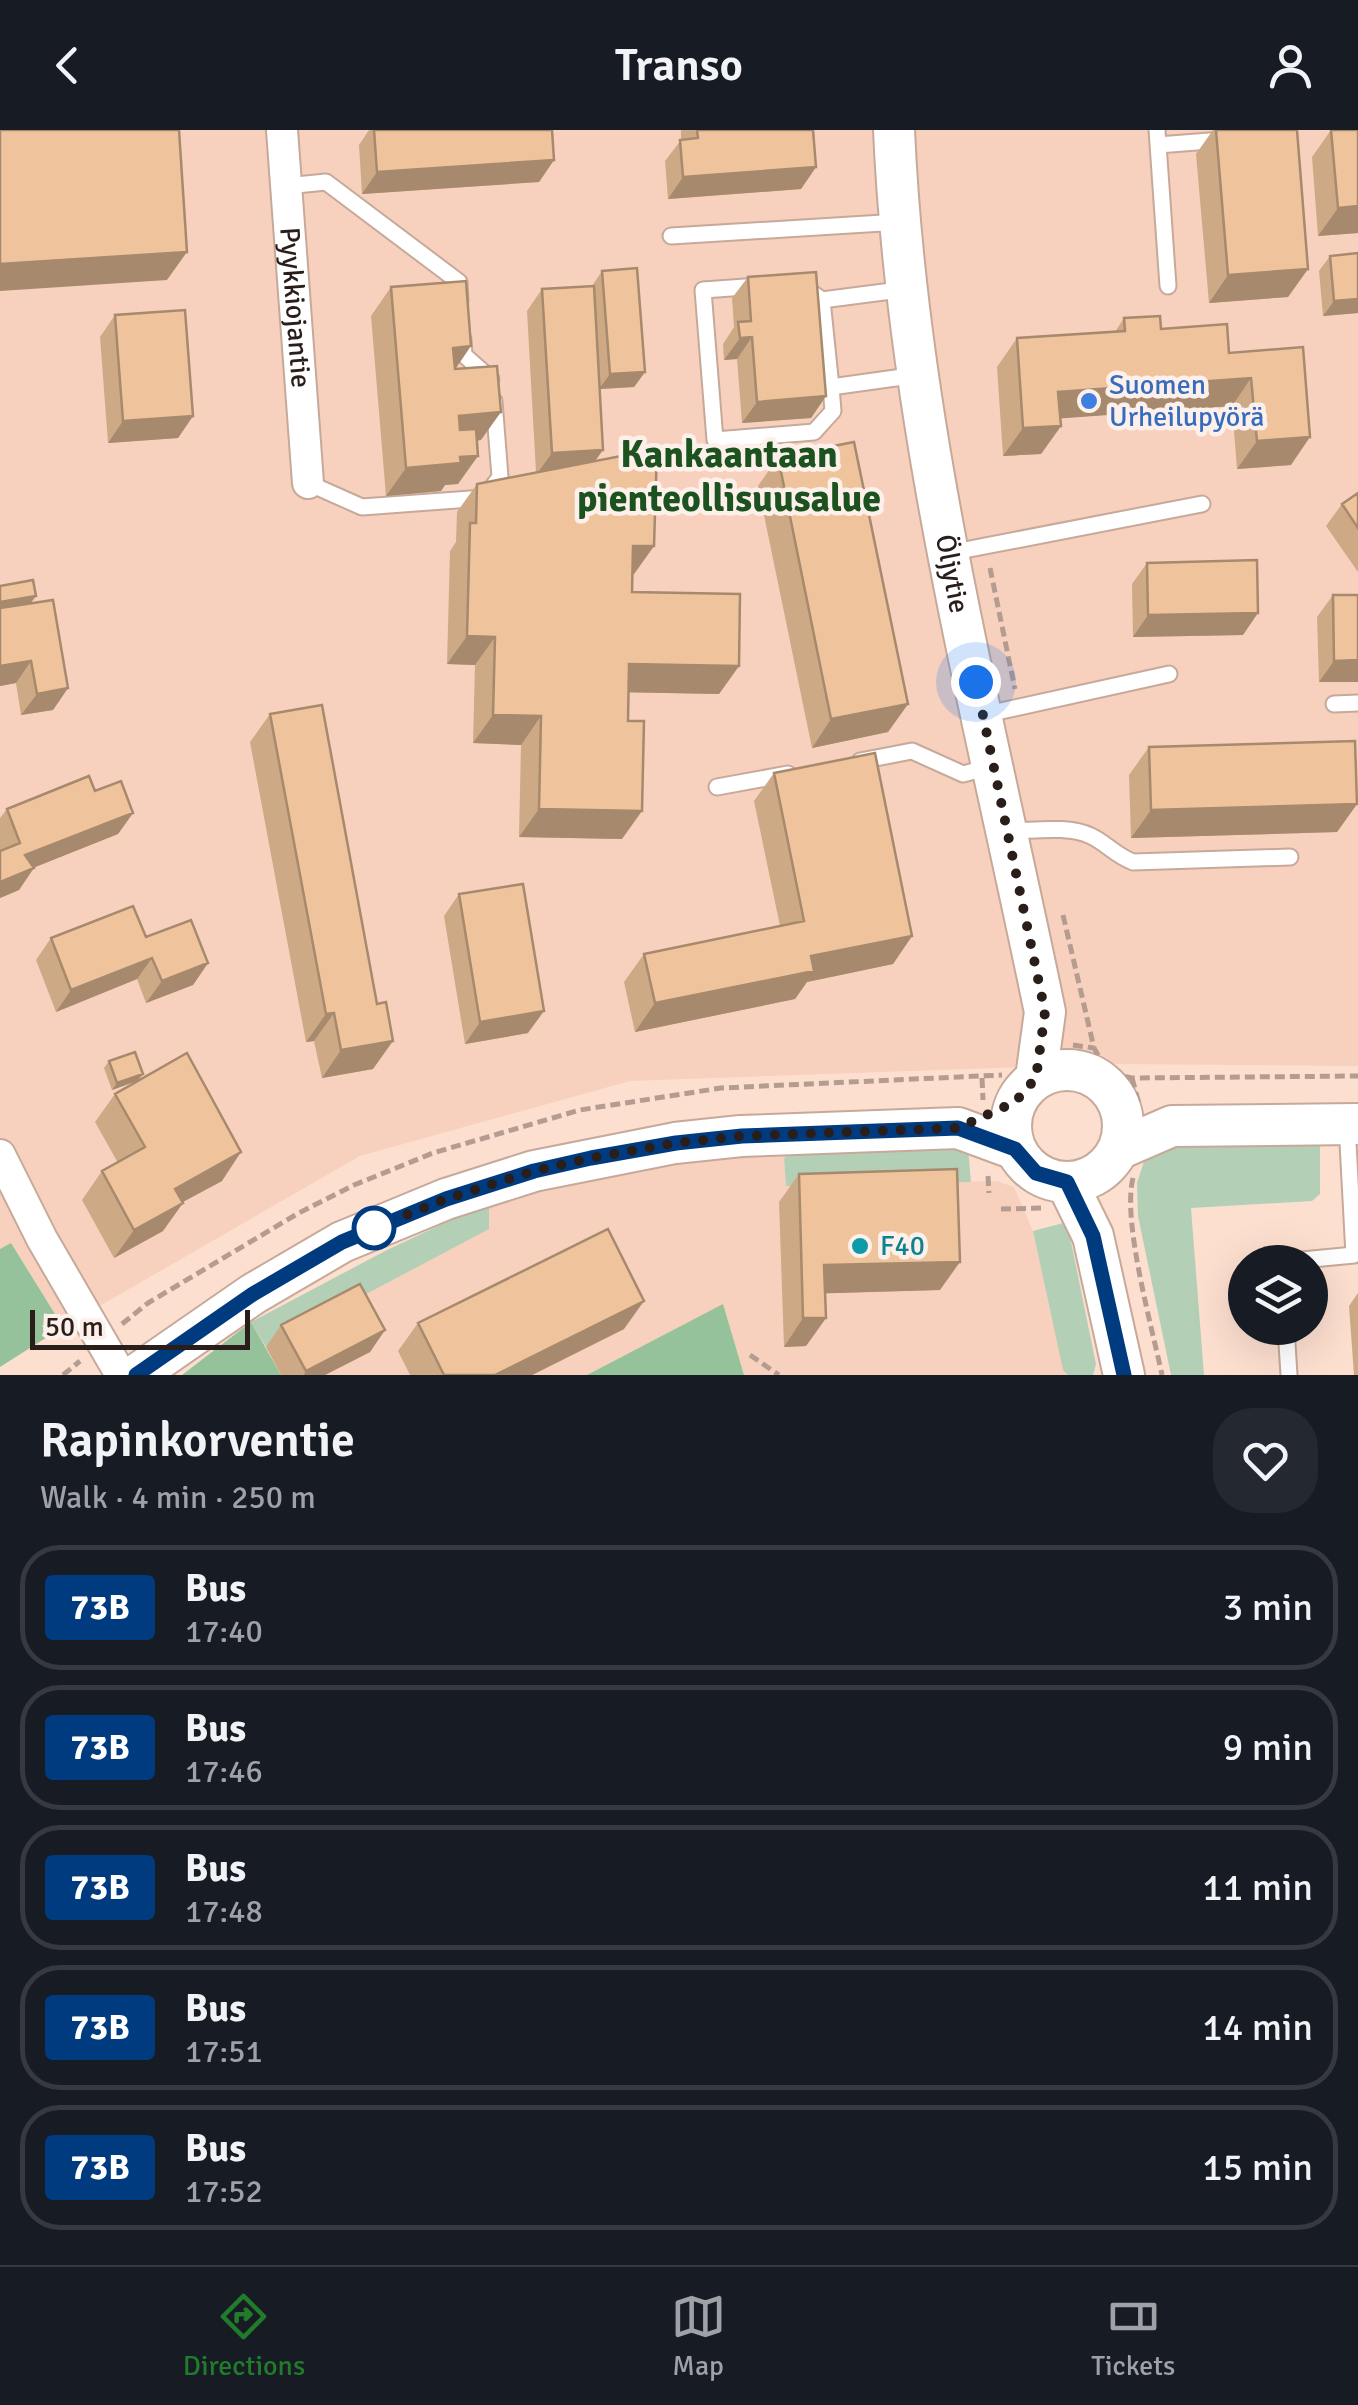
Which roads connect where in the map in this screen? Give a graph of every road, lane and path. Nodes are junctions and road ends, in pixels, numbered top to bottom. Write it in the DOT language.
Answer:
graph roads {
  1 [pos="282,130"];
  2 [pos="894,130"];
  3 [pos="1158,138"];
  4 [pos="1233,139"];
  5 [pos="286,186"];
  6 [pos="899,222"];
  7 [pos="670,236"];
  8 [pos="1168,286"];
  9 [pos="906,289"];
  10 [pos="822,300"];
  11 [pos="917,375"];
  12 [pos="831,387"];
  13 [pos="308,482"];
  14 [pos="1202,504"];
  15 [pos="967,550"];
  16 [pos="1169,674"];
  17 [pos="1334,704"];
  18 [pos="1358,704"];
  19 [pos="1001,711"];
  20 [pos="836,766"];
  21 [pos="994,766"];
  22 [pos="801,772"];
  23 [pos="717,787"];
  24 [pos="1008,831"];
  25 [pos="1290,857"];
  26 [pos="1060,904"];
  27 [pos="1054,1057"];
  28 [pos="1358,1076"];
  29 [pos="783,1085"];
  30 [pos="1352,1124"];
  31 [pos="958,1128"];
  32 [pos="1124,1133"];
  33 [pos="1015,1149"];
  34 [pos="0,1155"];
  35 [pos="988,1182"];
  36 [pos="989,1193"];
  37 [pos="1024,1208"];
  38 [pos="1001,1210"];
  39 [pos="1356,1255"];
  40 [pos="1328,1258"];
  41 [pos="1287,1345"];
  42 [pos="750,1355"];
  43 [pos="122,1375"];
  44 [pos="136,1375"];
  45 [pos="780,1375"];
  46 [pos="1124,1375"];
  47 [pos="1162,1375"];
  48 [pos="1290,1375"];
  1 -- 5 [label="street, Pyykkiojantie"];
  2 -- 6 [label="main road, Öljytie"];
  3 -- 4 [label="lane"];
  3 -- 8 [label="lane"];
  5 -- 13 [label="street, Pyykkiojantie"];
  5 -- 13 [label="lane"];
  6 -- 7 [label="lane"];
  6 -- 9 [label="main road, Öljytie"];
  9 -- 10 [label="lane"];
  9 -- 11 [label="main road, Öljytie"];
  10 -- 12 [label="lane"];
  10 -- 12 [label="lane"];
  11 -- 12 [label="lane"];
  11 -- 15 [label="main road, Öljytie"];
  14 -- 15 [label="lane"];
  15 -- 19 [label="main road, Öljytie"];
  15 -- 19 [label="path"];
  16 -- 19 [label="lane"];
  17 -- 18 [label="lane"];
  19 -- 21 [label="main road, Öljytie"];
  20 -- 21 [label="lane"];
  21 -- 24 [label="main road, Öljytie"];
  22 -- 23 [label="lane"];
  24 -- 25 [label="lane"];
  24 -- 27 [label="main road, Öljytie"];
  26 -- 27 [label="path"];
  27 -- 29 [label="path"];
  27 -- 31 [label="main road"];
  27 -- 32 [label="main road"];
  27 -- 32 [label="path"];
  27 -- 33 [label="main road, Öljytie"];
  28 -- 32 [label="path"];
  30 -- 32 [label="main road"];
  30 -- 39 [label="lane"];
  31 -- 33 [label="main road"];
  31 -- 44 [label="main road"];
  32 -- 33 [label="main road"];
  32 -- 46 [label="main road"];
  32 -- 47 [label="path"];
  34 -- 43 [label="street"];
  35 -- 36 [label="path"];
  37 -- 38 [label="path"];
  39 -- 40 [label="lane"];
  41 -- 48 [label="lane"];
  42 -- 45 [label="path"];
}
